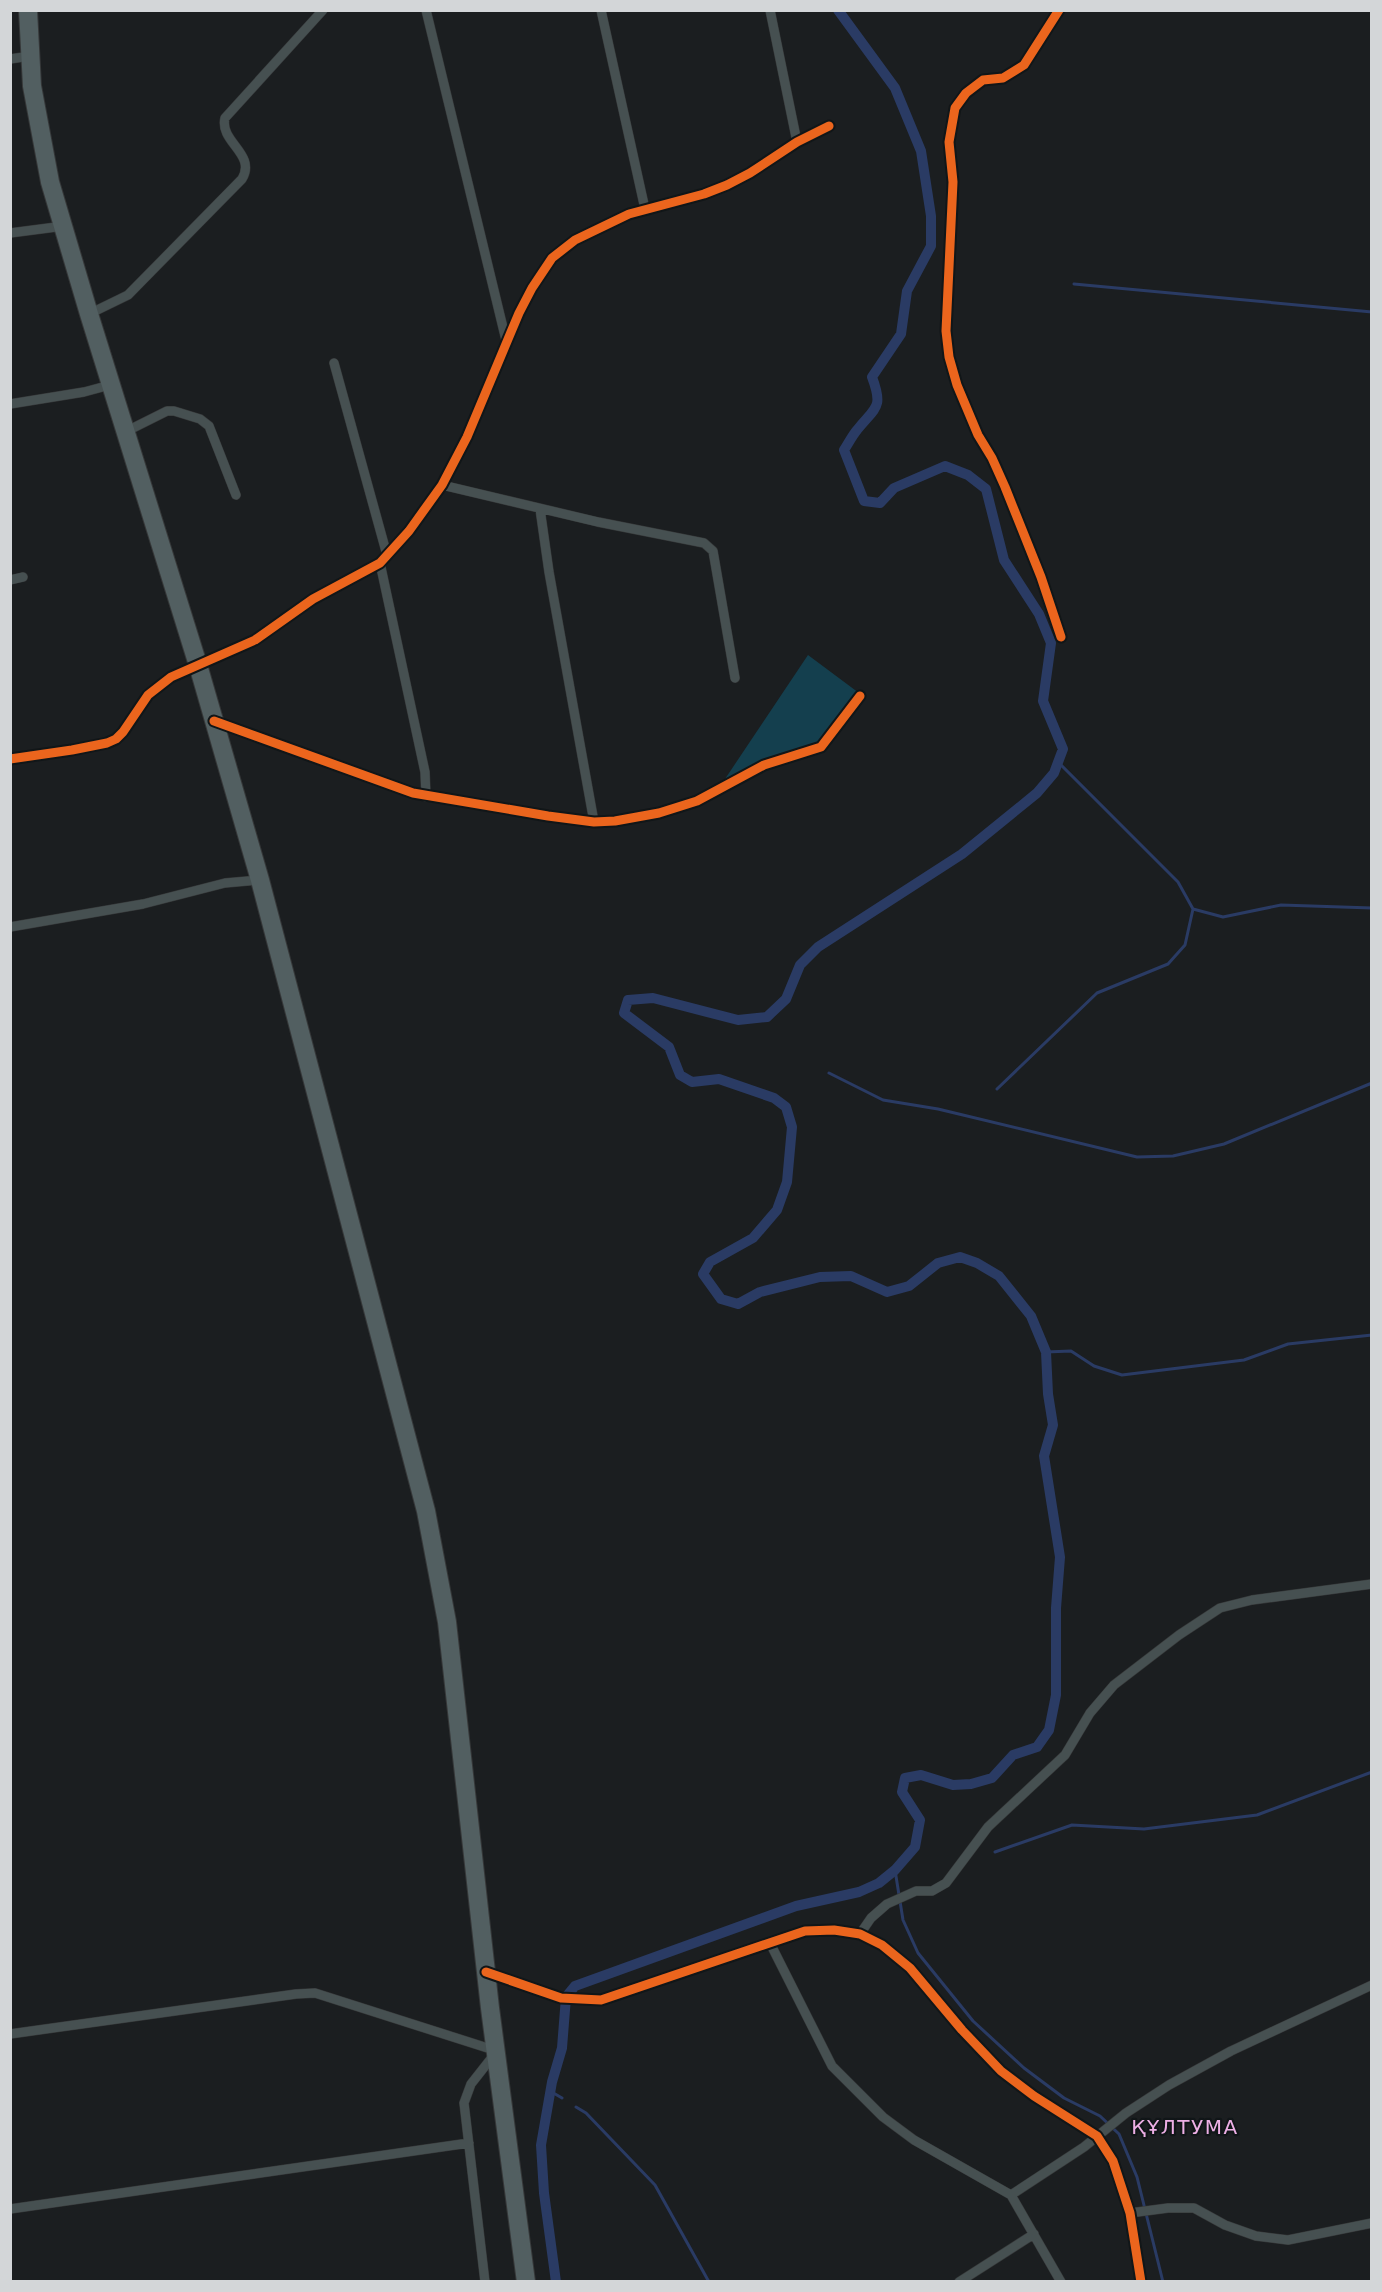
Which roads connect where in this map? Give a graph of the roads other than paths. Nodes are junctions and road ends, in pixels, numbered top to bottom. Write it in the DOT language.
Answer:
graph roads {
  1 [pos="28,10"];
  2 [pos="323,10"];
  3 [pos="426,10"];
  4 [pos="601,10"];
  5 [pos="770,10"];
  6 [pos="1059,10"];
  7 [pos="30,56"];
  8 [pos="10,59"];
  9 [pos="829,126"];
  10 [pos="797,142"];
  11 [pos="645,209"];
  12 [pos="64,226"];
  13 [pos="10,233"];
  14 [pos="89,314"];
  15 [pos="506,340"];
  16 [pos="334,363"];
  17 [pos="110,385"];
  18 [pos="10,404"];
  19 [pos="125,432"];
  20 [pos="442,486"];
  21 [pos="236,495"];
  22 [pos="540,509"];
  23 [pos="387,555"];
  24 [pos="380,563"];
  25 [pos="23,577"];
  26 [pos="10,580"];
  27 [pos="1061,637"];
  28 [pos="198,665"];
  29 [pos="735,678"];
  30 [pos="861,696"];
  31 [pos="214,721"];
  32 [pos="10,759"];
  33 [pos="426,797"];
  34 [pos="594,822"];
  35 [pos="260,880"];
  36 [pos="10,927"];
  37 [pos="1371,1584"];
  38 [pos="860,1934"];
  39 [pos="770,1943"];
  40 [pos="486,1972"];
  41 [pos="1371,1985"];
  42 [pos="10,2034"];
  43 [pos="497,2051"];
  44 [pos="1097,2136"];
  45 [pos="469,2143"];
  46 [pos="1011,2195"];
  47 [pos="10,2209"];
  48 [pos="1130,2213"];
  49 [pos="1371,2223"];
  50 [pos="1034,2234"];
  51 [pos="485,2282"];
  52 [pos="526,2282"];
  53 [pos="959,2282"];
  54 [pos="1061,2282"];
  55 [pos="1142,2282"];
  1 -- 7 [label="highway"];
  2 -- 14 [label="street"];
  3 -- 15 [label="street"];
  4 -- 11 [label="street"];
  5 -- 10 [label="street"];
  6 -- 27 [label="street"];
  7 -- 8 [label="street"];
  7 -- 12 [label="highway"];
  9 -- 10 [label="street"];
  10 -- 11 [label="street"];
  11 -- 15 [label="street"];
  12 -- 13 [label="street"];
  12 -- 14 [label="highway"];
  14 -- 17 [label="highway"];
  15 -- 20 [label="street"];
  16 -- 23 [label="street"];
  17 -- 18 [label="street"];
  17 -- 19 [label="highway"];
  19 -- 21 [label="street"];
  19 -- 28 [label="highway"];
  20 -- 22 [label="street"];
  20 -- 23 [label="street"];
  22 -- 29 [label="street"];
  22 -- 34 [label="street"];
  23 -- 24 [label="street"];
  24 -- 28 [label="street"];
  24 -- 33 [label="street"];
  25 -- 26 [label="street"];
  28 -- 31 [label="highway"];
  28 -- 32 [label="street"];
  30 -- 34 [label="street"];
  31 -- 33 [label="street"];
  31 -- 35 [label="highway"];
  33 -- 34 [label="street"];
  35 -- 36 [label="street"];
  35 -- 40 [label="highway"];
  37 -- 38 [label="street"];
  38 -- 39 [label="street"];
  38 -- 44 [label="street"];
  39 -- 40 [label="street"];
  39 -- 46 [label="street"];
  40 -- 43 [label="highway"];
  41 -- 44 [label="street"];
  42 -- 43 [label="street"];
  43 -- 45 [label="street"];
  43 -- 52 [label="highway"];
  44 -- 46 [label="street"];
  44 -- 48 [label="street"];
  45 -- 47 [label="street"];
  45 -- 51 [label="street"];
  46 -- 50 [label="street"];
  48 -- 49 [label="street"];
  48 -- 55 [label="street"];
  50 -- 53 [label="street"];
  50 -- 54 [label="street"];
}
